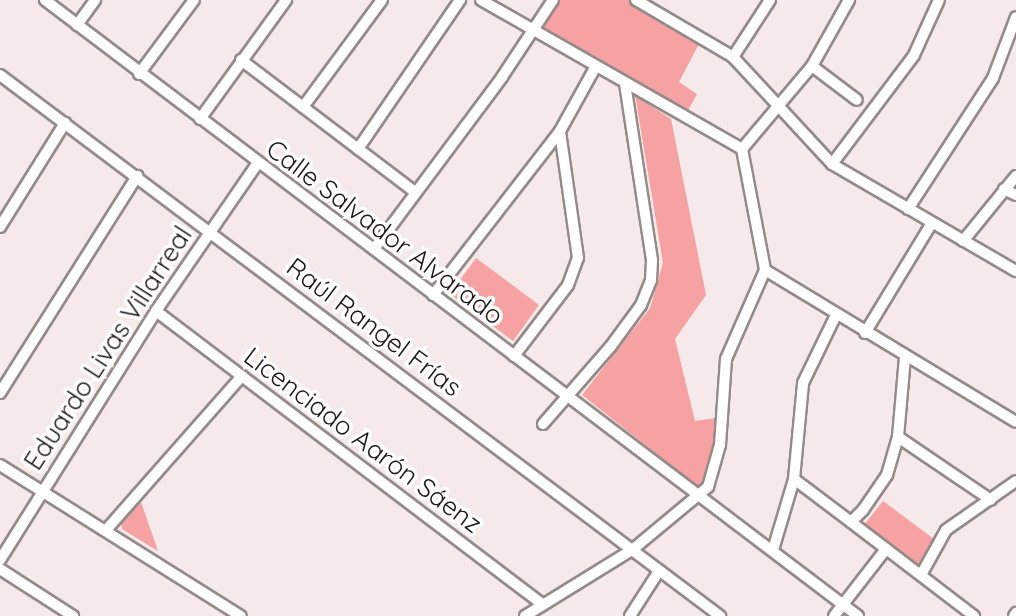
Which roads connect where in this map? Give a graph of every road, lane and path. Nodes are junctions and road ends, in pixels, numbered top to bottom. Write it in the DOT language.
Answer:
graph roads {
  1 [pos="45,0"];
  2 [pos="95,0"];
  3 [pos="194,0"];
  4 [pos="286,0"];
  5 [pos="382,0"];
  6 [pos="460,0"];
  7 [pos="481,0"];
  8 [pos="553,0"];
  9 [pos="770,0"];
  10 [pos="849,0"];
  11 [pos="939,0"];
  12 [pos="638,1"];
  13 [pos="1016,17"];
  14 [pos="77,25"];
  15 [pos="534,32"];
  16 [pos="733,57"];
  17 [pos="241,60"];
  18 [pos="596,66"];
  19 [pos="812,66"];
  20 [pos="139,74"];
  21 [pos="0,75"];
  22 [pos="625,83"];
  23 [pos="857,100"];
  24 [pos="303,107"];
  25 [pos="780,109"];
  26 [pos="200,119"];
  27 [pos="65,123"];
  28 [pos="560,131"];
  29 [pos="358,149"];
  30 [pos="742,149"];
  31 [pos="257,164"];
  32 [pos="832,164"];
  33 [pos="137,176"];
  34 [pos="1016,176"];
  35 [pos="1004,189"];
  36 [pos="415,192"];
  37 [pos="1016,195"];
  38 [pos="908,209"];
  39 [pos="932,223"];
  40 [pos="0,227"];
  41 [pos="209,230"];
  42 [pos="963,241"];
  43 [pos="374,249"];
  44 [pos="765,270"];
  45 [pos="1016,271"];
  46 [pos="433,295"];
  47 [pos="156,311"];
  48 [pos="836,315"];
  49 [pos="865,333"];
  50 [pos="514,356"];
  51 [pos="905,357"];
  52 [pos="242,376"];
  53 [pos="0,393"];
  54 [pos="569,396"];
  55 [pos="1016,422"];
  56 [pos="543,424"];
  57 [pos="898,437"];
  58 [pos="0,465"];
  59 [pos="794,479"];
  60 [pos="1016,481"];
  61 [pos="42,492"];
  62 [pos="701,496"];
  63 [pos="991,500"];
  64 [pos="851,522"];
  65 [pos="107,529"];
  66 [pos="886,549"];
  67 [pos="632,550"];
  68 [pos="773,550"];
  69 [pos="0,560"];
  70 [pos="0,569"];
  71 [pos="659,571"];
  72 [pos="921,575"];
  73 [pos="842,604"];
  74 [pos="543,605"];
  75 [pos="73,616"];
  76 [pos="241,616"];
  77 [pos="525,616"];
  78 [pos="630,616"];
  79 [pos="720,616"];
  80 [pos="834,616"];
  81 [pos="858,616"];
  82 [pos="974,616"];
  1 -- 14 [label="street, Calle Salvador Alvarado"];
  2 -- 14 [label="street"];
  3 -- 20 [label="street"];
  4 -- 17 [label="street"];
  5 -- 24 [label="street"];
  6 -- 29 [label="street"];
  7 -- 15 [label="street"];
  8 -- 15 [label="street"];
  9 -- 16 [label="street"];
  10 -- 19 [label="street"];
  11 -- 32 [label="street"];
  12 -- 16 [label="street"];
  13 -- 38 [label="street"];
  14 -- 20 [label="street, Calle Salvador Alvarado"];
  15 -- 18 [label="street"];
  15 -- 36 [label="street"];
  16 -- 25 [label="street"];
  17 -- 24 [label="street"];
  17 -- 26 [label="street"];
  18 -- 22 [label="street"];
  18 -- 28 [label="street"];
  19 -- 23 [label="street"];
  19 -- 25 [label="street"];
  20 -- 26 [label="street, Calle Salvador Alvarado"];
  21 -- 27 [label="street, Raúl Rangel Frías"];
  22 -- 30 [label="street"];
  22 -- 54 [label="street"];
  24 -- 29 [label="street"];
  25 -- 30 [label="street"];
  25 -- 32 [label="street"];
  26 -- 31 [label="street, Calle Salvador Alvarado"];
  27 -- 33 [label="street, Raúl Rangel Frías"];
  27 -- 40 [label="street"];
  28 -- 46 [label="street"];
  28 -- 50 [label="street"];
  29 -- 36 [label="street"];
  30 -- 44 [label="street"];
  31 -- 41 [label="street, Eduardo Livas Villarreal"];
  31 -- 43 [label="street, Calle Salvador Alvarado"];
  32 -- 38 [label="street"];
  33 -- 41 [label="street, Raúl Rangel Frías"];
  33 -- 53 [label="street"];
  34 -- 35 [label="street"];
  35 -- 37 [label="street"];
  35 -- 42 [label="street"];
  36 -- 43 [label="street"];
  38 -- 39 [label="street"];
  39 -- 42 [label="street"];
  39 -- 49 [label="street"];
  41 -- 47 [label="street, Eduardo Livas Villarreal"];
  41 -- 67 [label="street, Raúl Rangel Frías"];
  42 -- 45 [label="street"];
  43 -- 46 [label="street, Calle Salvador Alvarado"];
  44 -- 48 [label="street"];
  44 -- 62 [label="street"];
  46 -- 50 [label="street, Calle Salvador Alvarado"];
  47 -- 52 [label="street, Licenciado Aarón Sáenz"];
  47 -- 61 [label="street, Eduardo Livas Villarreal"];
  48 -- 49 [label="street"];
  48 -- 59 [label="street"];
  49 -- 51 [label="street"];
  50 -- 54 [label="street, Calle Salvador Alvarado"];
  51 -- 55 [label="street"];
  51 -- 57 [label="street"];
  52 -- 65 [label="street"];
  52 -- 74 [label="street, Licenciado Aarón Sáenz"];
  54 -- 56 [label="street"];
  54 -- 62 [label="street, Calle Salvador Alvarado"];
  57 -- 63 [label="street"];
  57 -- 64 [label="street"];
  58 -- 61 [label="street"];
  59 -- 64 [label="street"];
  59 -- 68 [label="street"];
  60 -- 63 [label="street"];
  61 -- 65 [label="street"];
  61 -- 69 [label="street, Eduardo Livas Villarreal"];
  62 -- 67 [label="street"];
  62 -- 68 [label="street, Calle Salvador Alvarado"];
  63 -- 72 [label="street"];
  64 -- 66 [label="street"];
  65 -- 76 [label="street"];
  66 -- 72 [label="street"];
  66 -- 73 [label="street"];
  67 -- 71 [label="street, Raúl Rangel Frías"];
  67 -- 74 [label="street"];
  68 -- 73 [label="street, Calle Salvador Alvarado"];
  70 -- 75 [label="street"];
  71 -- 78 [label="street"];
  71 -- 79 [label="street, Raúl Rangel Frías"];
  72 -- 82 [label="street"];
  73 -- 80 [label="street"];
  73 -- 81 [label="street, Calle Salvador Alvarado"];
  74 -- 77 [label="street"];
}
